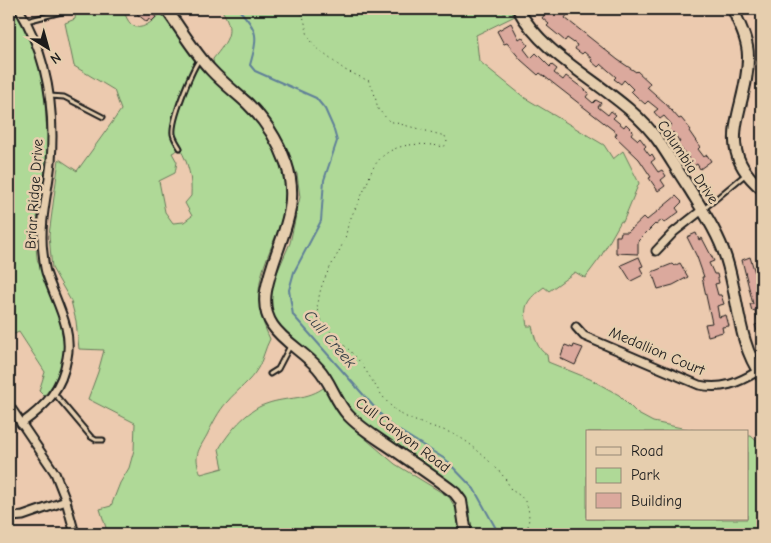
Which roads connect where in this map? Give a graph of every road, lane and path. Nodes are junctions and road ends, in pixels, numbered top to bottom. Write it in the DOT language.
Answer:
graph roads {
  1 [pos="19,9"];
  2 [pos="166,9"];
  3 [pos="299,9"];
  4 [pos="495,9"];
  5 [pos="733,9"];
  6 [pos="64,11"];
  7 [pos="514,11"];
  8 [pos="26,21"];
  9 [pos="200,57"];
  10 [pos="49,96"];
  11 [pos="103,117"];
  12 [pos="180,148"];
  13 [pos="746,174"];
  14 [pos="762,189"];
  15 [pos="702,210"];
  16 [pos="656,251"];
  17 [pos="576,327"];
  18 [pos="290,345"];
  19 [pos="270,374"];
  20 [pos="760,374"];
  21 [pos="54,393"];
  22 [pos="9,405"];
  23 [pos="21,424"];
  24 [pos="103,440"];
  25 [pos="66,501"];
  26 [pos="10,516"];
  27 [pos="75,534"];
  28 [pos="466,534"];
  29 [pos="527,534"];
  1 -- 8 [label="street, Briar Ridge Drive"];
  2 -- 9 [label="street, Cull Canyon Road"];
  3 -- 29 [label="path"];
  4 -- 7 [label="path"];
  5 -- 13 [label="street"];
  6 -- 8 [label="lane"];
  7 -- 15 [label="street, Columbia Drive"];
  8 -- 10 [label="street, Briar Ridge Drive"];
  9 -- 12 [label="lane"];
  9 -- 18 [label="street, Cull Canyon Road"];
  10 -- 11 [label="lane"];
  10 -- 21 [label="street, Briar Ridge Drive"];
  13 -- 14 [label="street"];
  13 -- 15 [label="lane"];
  15 -- 16 [label="street"];
  15 -- 20 [label="street, Columbia Drive"];
  17 -- 20 [label="street, Medallion Court"];
  18 -- 19 [label="lane"];
  18 -- 28 [label="street, Cull Canyon Road"];
  21 -- 23 [label="street, Briar Ridge Drive"];
  21 -- 24 [label="lane"];
  22 -- 23 [label="street"];
  23 -- 25 [label="street"];
  25 -- 26 [label="street"];
  25 -- 27 [label="street"];
}
